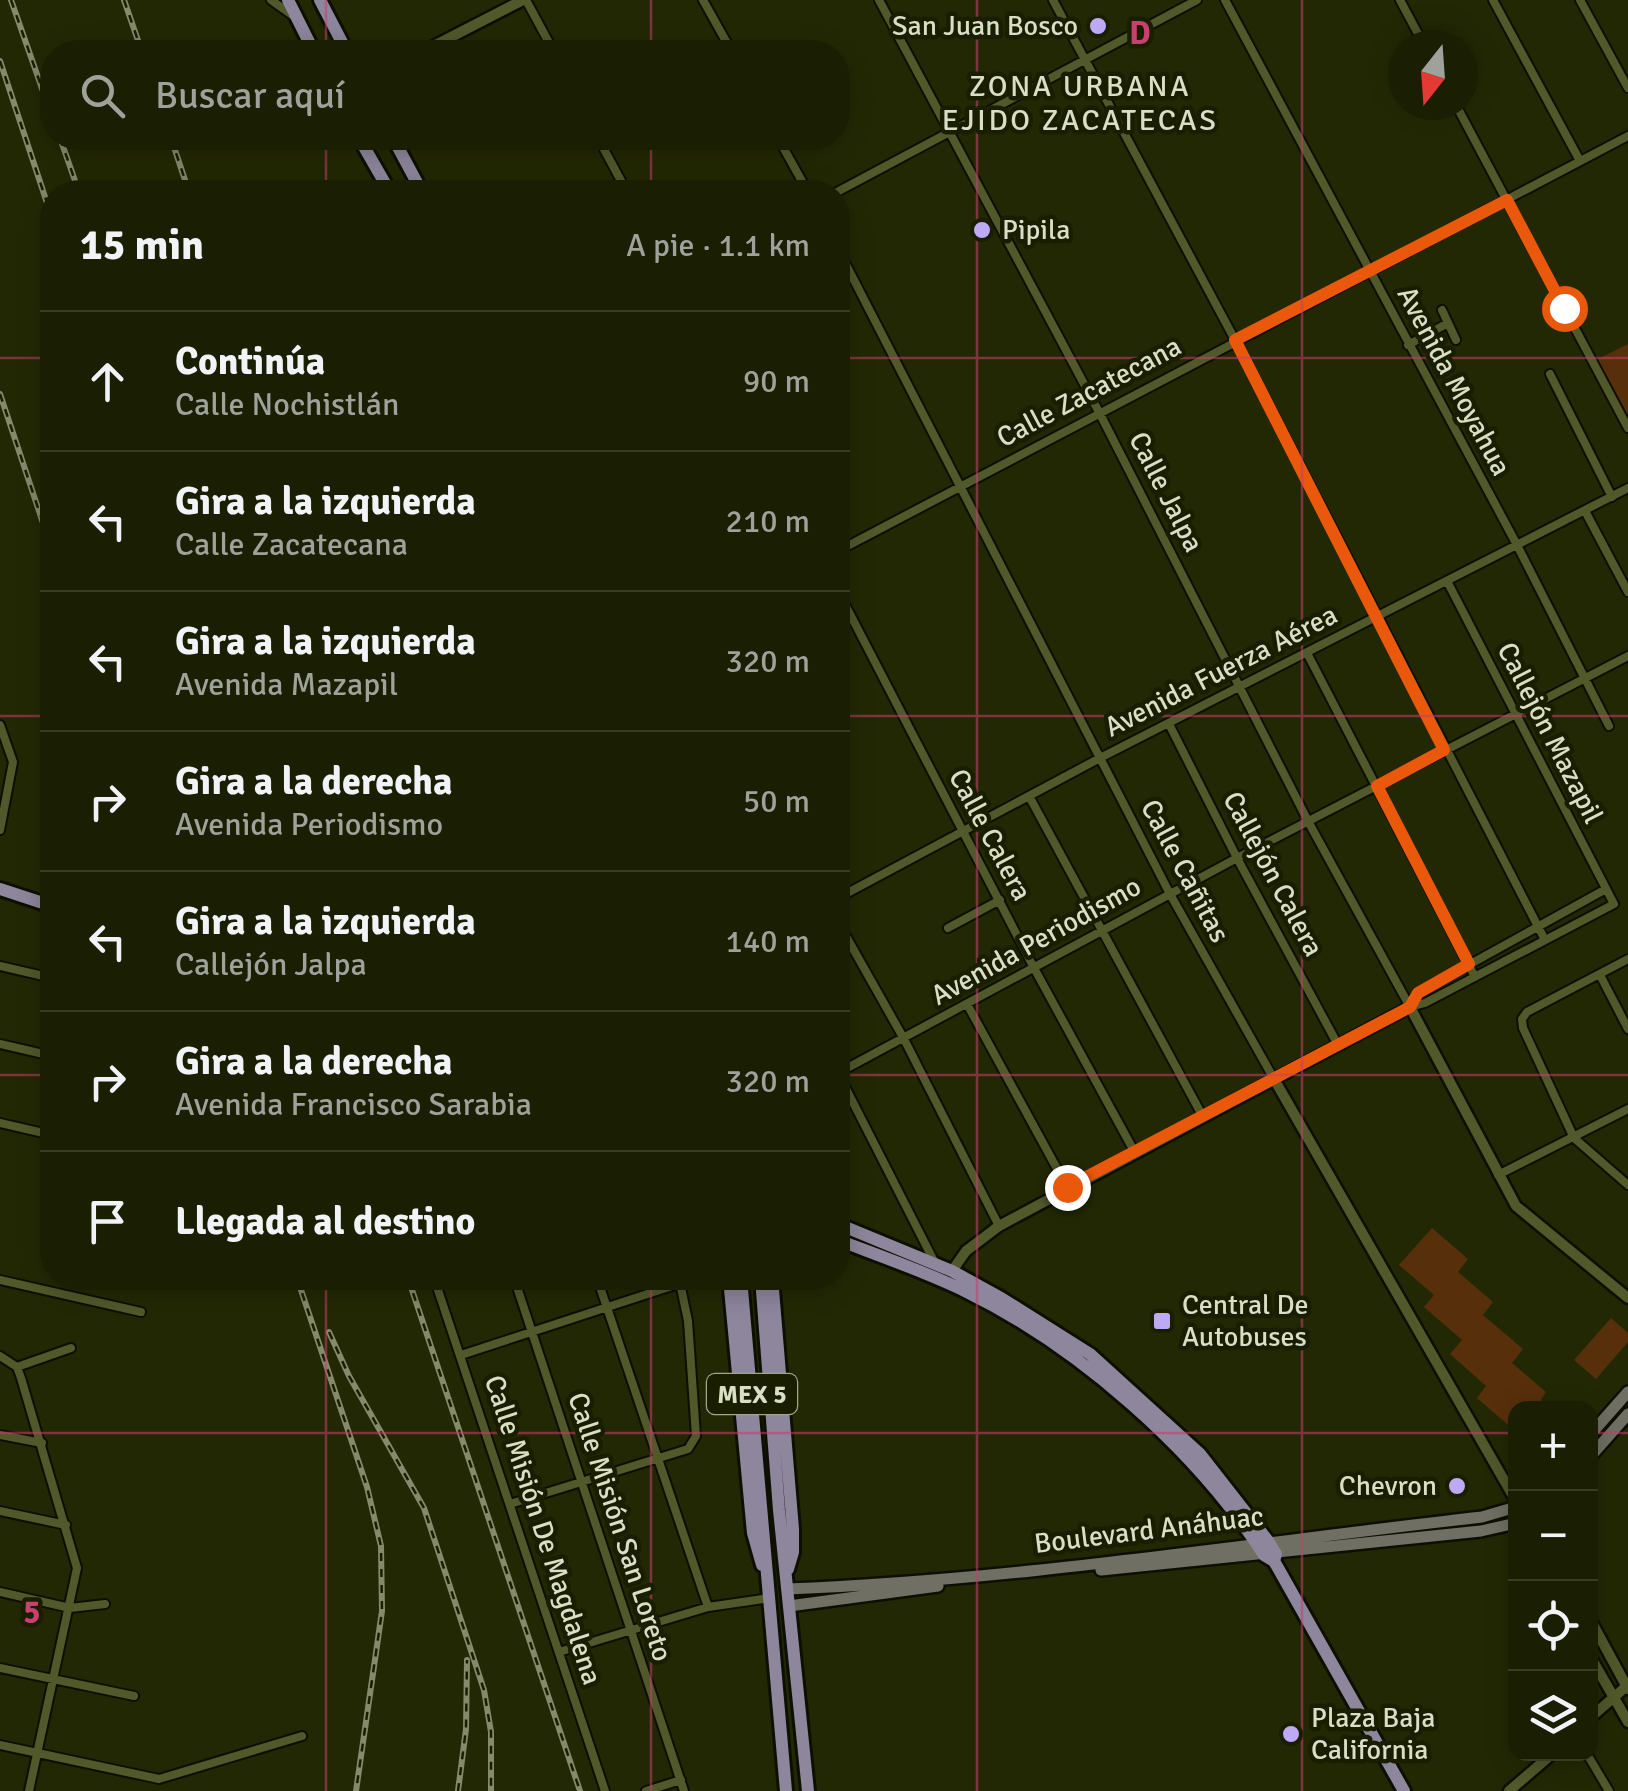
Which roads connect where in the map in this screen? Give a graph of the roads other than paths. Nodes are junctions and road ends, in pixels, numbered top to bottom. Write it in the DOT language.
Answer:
graph roads {
  1 [pos="272,0"];
  2 [pos="288,0"];
  3 [pos="320,0"];
  4 [pos="524,0"];
  5 [pos="703,0"];
  6 [pos="879,0"];
  7 [pos="1052,0"];
  8 [pos="1196,0"];
  9 [pos="1225,0"];
  10 [pos="1400,0"];
  11 [pos="1493,0"];
  12 [pos="1580,0"];
  13 [pos="298,20"];
  14 [pos="1416,30"];
  15 [pos="308,40"];
  16 [pos="341,40"];
  17 [pos="446,40"];
  18 [pos="547,40"];
  19 [pos="725,40"];
  20 [pos="1085,61"];
  21 [pos="1628,88"];
  22 [pos="1464,120"];
  23 [pos="949,131"];
  24 [pos="1628,136"];
  25 [pos="366,150"];
  26 [pos="399,150"];
  27 [pos="604,150"];
  28 [pos="785,150"];
  29 [pos="1580,161"];
  30 [pos="383,180"];
  31 [pos="415,180"];
  32 [pos="621,180"];
  33 [pos="801,180"];
  34 [pos="850,185"];
  35 [pos="1507,200"];
  36 [pos="850,272"];
  37 [pos="1372,272"];
  38 [pos="1442,310"];
  39 [pos="1448,323"];
  40 [pos="1235,340"];
  41 [pos="1456,340"];
  42 [pos="1408,346"];
  43 [pos="1550,374"];
  44 [pos="1099,412"];
  45 [pos="1628,428"];
  46 [pos="960,486"];
  47 [pos="1628,488"];
  48 [pos="1612,496"];
  49 [pos="1585,511"];
  50 [pos="850,545"];
  51 [pos="1518,545"];
  52 [pos="1447,581"];
  53 [pos="1628,592"];
  54 [pos="850,614"];
  55 [pos="1377,616"];
  56 [pos="1306,652"];
  57 [pos="1628,656"];
  58 [pos="1586,677"];
  59 [pos="1241,687"];
  60 [pos="1514,714"];
  61 [pos="1169,724"];
  62 [pos="0,725"];
  63 [pos="1610,726"];
  64 [pos="1444,750"];
  65 [pos="1100,758"];
  66 [pos="1377,786"];
  67 [pos="1029,796"];
  68 [pos="4,803"];
  69 [pos="1309,822"];
  70 [pos="0,830"];
  71 [pos="963,831"];
  72 [pos="1237,858"];
  73 [pos="0,888"];
  74 [pos="1606,889"];
  75 [pos="850,892"];
  76 [pos="1170,894"];
  77 [pos="1000,900"];
  78 [pos="40,902"];
  79 [pos="1538,927"];
  80 [pos="948,928"];
  81 [pos="1102,932"];
  82 [pos="1545,940"];
  83 [pos="850,943"];
  84 [pos="1628,959"];
  85 [pos="1469,964"];
  86 [pos="0,966"];
  87 [pos="1034,968"];
  88 [pos="1600,974"];
  89 [pos="40,975"];
  90 [pos="1476,976"];
  91 [pos="966,1004"];
  92 [pos="1410,1007"];
  93 [pos="1628,1029"];
  94 [pos="904,1039"];
  95 [pos="0,1044"];
  96 [pos="1338,1045"];
  97 [pos="40,1053"];
  98 [pos="850,1067"];
  99 [pos="1274,1078"];
  100 [pos="850,1096"];
  101 [pos="1628,1109"];
  102 [pos="1202,1115"];
  103 [pos="0,1123"];
  104 [pos="40,1132"];
  105 [pos="1574,1138"];
  106 [pos="1134,1152"];
  107 [pos="1498,1175"];
  108 [pos="1628,1185"];
  109 [pos="1067,1187"];
  110 [pos="999,1226"];
  111 [pos="850,1229"];
  112 [pos="850,1245"];
  113 [pos="936,1262"];
  114 [pos="952,1271"];
  115 [pos="0,1280"];
  116 [pos="40,1289"];
  117 [pos="44,1290"];
  118 [pos="438,1290"];
  119 [pos="518,1290"];
  120 [pos="601,1290"];
  121 [pos="655,1290"];
  122 [pos="682,1290"];
  123 [pos="731,1290"];
  124 [pos="742,1290"];
  125 [pos="762,1290"];
  126 [pos="773,1290"];
  127 [pos="1628,1298"];
  128 [pos="607,1309"];
  129 [pos="141,1312"];
  130 [pos="532,1332"];
  131 [pos="71,1348"];
  132 [pos="461,1355"];
  133 [pos="0,1356"];
  134 [pos="17,1367"];
  135 [pos="1628,1392"];
  136 [pos="1628,1414"];
  137 [pos="1598,1426"];
  138 [pos="0,1434"];
  139 [pos="42,1443"];
  140 [pos="1598,1448"];
  141 [pos="657,1457"];
  142 [pos="582,1481"];
  143 [pos="1509,1491"];
  144 [pos="510,1504"];
  145 [pos="1508,1507"];
  146 [pos="0,1512"];
  147 [pos="66,1525"];
  148 [pos="1508,1525"];
  149 [pos="1268,1551"];
  150 [pos="769,1582"];
  151 [pos="786,1582"];
  152 [pos="0,1592"];
  153 [pos="770,1598"];
  154 [pos="104,1604"];
  155 [pos="789,1606"];
  156 [pos="708,1607"];
  157 [pos="70,1608"];
  158 [pos="631,1630"];
  159 [pos="1598,1633"];
  160 [pos="559,1652"];
  161 [pos="0,1668"];
  162 [pos="1598,1671"];
  163 [pos="54,1680"];
  164 [pos="1628,1686"];
  165 [pos="134,1696"];
  166 [pos="1613,1698"];
  167 [pos="1598,1711"];
  168 [pos="1628,1722"];
  169 [pos="302,1736"];
  170 [pos="0,1745"];
  171 [pos="38,1753"];
  172 [pos="1544,1761"];
  173 [pos="1592,1761"];
  174 [pos="681,1780"];
  175 [pos="30,1791"];
  176 [pos="606,1791"];
  177 [pos="646,1791"];
  178 [pos="684,1791"];
  179 [pos="786,1791"];
  180 [pos="808,1791"];
  181 [pos="1404,1791"];
  182 [pos="1510,1791"];
  183 [pos="1610,1791"];
  1 -- 13 [label="street"];
  2 -- 13 [label="main road"];
  3 -- 16 [label="main road"];
  4 -- 17 [label="street"];
  4 -- 18 [label="street"];
  5 -- 19 [label="street"];
  6 -- 23 [label="street, Calle Jalpa"];
  7 -- 20 [label="street"];
  8 -- 20 [label="street"];
  9 -- 37 [label="street, Avenida Moyahua"];
  10 -- 14 [label="street"];
  11 -- 29 [label="street"];
  12 -- 21 [label="street"];
  13 -- 15 [label="main road"];
  20 -- 23 [label="street"];
  20 -- 40 [label="street"];
  22 -- 35 [label="street"];
  23 -- 34 [label="street"];
  23 -- 44 [label="street, Calle Jalpa"];
  24 -- 29 [label="street, Calle Zacatecana"];
  25 -- 30 [label="main road"];
  26 -- 31 [label="main road"];
  27 -- 32 [label="street"];
  28 -- 33 [label="street"];
  29 -- 35 [label="street, Calle Zacatecana"];
  35 -- 37 [label="street, Calle Zacatecana"];
  35 -- 45 [label="street"];
  36 -- 46 [label="street, Calle Cañitas"];
  37 -- 40 [label="street, Calle Zacatecana"];
  37 -- 42 [label="street, Avenida Moyahua"];
  38 -- 39 [label="street"];
  39 -- 41 [label="street"];
  39 -- 42 [label="street"];
  40 -- 44 [label="street, Calle Zacatecana"];
  40 -- 55 [label="street"];
  42 -- 51 [label="street, Avenida Moyahua"];
  43 -- 48 [label="street"];
  44 -- 46 [label="street, Calle Zacatecana"];
  44 -- 59 [label="street, Calle Jalpa"];
  46 -- 50 [label="street, Calle Zacatecana"];
  46 -- 65 [label="street, Calle Cañitas"];
  47 -- 48 [label="street, Avenida Fuerza Aérea"];
  48 -- 49 [label="street, Avenida Fuerza Aérea"];
  49 -- 51 [label="street, Avenida Fuerza Aérea"];
  49 -- 53 [label="street"];
  51 -- 52 [label="street, Avenida Fuerza Aérea"];
  51 -- 58 [label="street, Avenida Moyahua"];
  52 -- 55 [label="street, Avenida Fuerza Aérea"];
  52 -- 60 [label="street, Callejón Mazapil"];
  54 -- 71 [label="street, Calle Calera"];
  55 -- 56 [label="street, Avenida Fuerza Aérea"];
  55 -- 64 [label="street"];
  56 -- 59 [label="street, Avenida Fuerza Aérea"];
  56 -- 66 [label="street"];
  57 -- 58 [label="street, Avenida Periodismo"];
  58 -- 60 [label="street, Avenida Periodismo"];
  58 -- 63 [label="street, Avenida Moyahua"];
  59 -- 61 [label="street, Avenida Fuerza Aérea"];
  59 -- 69 [label="street, Calle Jalpa"];
  60 -- 64 [label="street, Avenida Periodismo"];
  60 -- 74 [label="street, Callejón Mazapil"];
  61 -- 65 [label="street, Avenida Fuerza Aérea"];
  61 -- 72 [label="street, Callejón Calera"];
  62 -- 68 [label="street"];
  64 -- 66 [label="street, Avenida Periodismo"];
  64 -- 79 [label="street"];
  65 -- 67 [label="street, Avenida Fuerza Aérea"];
  65 -- 76 [label="street, Calle Cañitas"];
  66 -- 69 [label="street, Avenida Periodismo"];
  66 -- 85 [label="street"];
  67 -- 71 [label="street, Avenida Fuerza Aérea"];
  67 -- 81 [label="street"];
  68 -- 70 [label="street"];
  69 -- 72 [label="street, Avenida Periodismo"];
  69 -- 92 [label="street, Calle Jalpa"];
  71 -- 75 [label="street, Avenida Fuerza Aérea"];
  71 -- 77 [label="street, Calle Calera"];
  72 -- 76 [label="street, Avenida Periodismo"];
  72 -- 96 [label="street, Callejón Calera"];
  73 -- 78 [label="main road"];
  74 -- 79 [label="street"];
  74 -- 82 [label="street, Callejón Mazapil"];
  76 -- 81 [label="street, Avenida Periodismo"];
  76 -- 99 [label="street, Calle Cañitas"];
  77 -- 80 [label="street"];
  77 -- 87 [label="street, Calle Calera"];
  79 -- 82 [label="street"];
  79 -- 85 [label="street"];
  81 -- 87 [label="street, Avenida Periodismo"];
  81 -- 102 [label="street"];
  82 -- 90 [label="street"];
  83 -- 94 [label="street"];
  84 -- 88 [label="street"];
  85 -- 90 [label="street"];
  85 -- 92 [label="street"];
  86 -- 89 [label="street"];
  87 -- 91 [label="street, Avenida Periodismo"];
  87 -- 106 [label="street, Calle Calera"];
  88 -- 93 [label="street"];
  88 -- 105 [label="street"];
  90 -- 92 [label="street"];
  91 -- 94 [label="street, Avenida Periodismo"];
  91 -- 109 [label="street"];
  92 -- 96 [label="street"];
  92 -- 107 [label="street"];
  94 -- 98 [label="street, Avenida Periodismo"];
  94 -- 110 [label="street"];
  95 -- 97 [label="street"];
  96 -- 99 [label="street"];
  99 -- 102 [label="street"];
  99 -- 143 [label="street, Calle Cañitas"];
  100 -- 113 [label="street"];
  101 -- 105 [label="street"];
  102 -- 106 [label="street"];
  103 -- 104 [label="street"];
  105 -- 107 [label="street"];
  105 -- 108 [label="street"];
  106 -- 109 [label="street"];
  107 -- 127 [label="street"];
  109 -- 110 [label="street"];
  110 -- 114 [label="street"];
  111 -- 113 [label="main road"];
  112 -- 149 [label="main road"];
  113 -- 114 [label="main road"];
  114 -- 149 [label="main road"];
  115 -- 116 [label="street"];
  117 -- 129 [label="street"];
  118 -- 132 [label="street, Calle Misión De Magdalena"];
  119 -- 130 [label="street, Calle Misión San Loreto"];
  120 -- 128 [label="street"];
  121 -- 128 [label="street"];
  122 -- 141 [label="street"];
  123 -- 150 [label="main road"];
  124 -- 150 [label="main road, MEX 5"];
  125 -- 151 [label="main road, MEX 5"];
  126 -- 151 [label="main road"];
  128 -- 130 [label="street"];
  128 -- 141 [label="street"];
  130 -- 132 [label="street"];
  130 -- 142 [label="street, Calle Misión San Loreto"];
  131 -- 134 [label="street"];
  132 -- 144 [label="street, Calle Misión De Magdalena"];
  133 -- 134 [label="street"];
  134 -- 139 [label="street"];
  135 -- 137 [label="main road"];
  136 -- 140 [label="main road"];
  138 -- 139 [label="street"];
  139 -- 147 [label="street"];
  141 -- 142 [label="street"];
  141 -- 156 [label="street"];
  142 -- 144 [label="street"];
  142 -- 158 [label="street, Calle Misión San Loreto"];
  144 -- 160 [label="street, Calle Misión De Magdalena"];
  145 -- 149 [label="main road, Boulevard Anáhuac"];
  146 -- 147 [label="street"];
  147 -- 157 [label="street"];
  148 -- 149 [label="main road, Boulevard Anáhuac"];
  149 -- 151 [label="main road, Boulevard Anáhuac"];
  149 -- 155 [label="main road, Boulevard Anáhuac"];
  149 -- 181 [label="main road"];
  150 -- 153 [label="main road, MEX 5"];
  151 -- 155 [label="main road, MEX 5"];
  152 -- 157 [label="street"];
  153 -- 156 [label="street"];
  153 -- 179 [label="main road, MEX 5"];
  154 -- 157 [label="street"];
  155 -- 180 [label="main road, MEX 5"];
  156 -- 158 [label="street"];
  157 -- 163 [label="street"];
  158 -- 160 [label="street"];
  158 -- 174 [label="street, Calle Misión San Loreto"];
  159 -- 164 [label="street"];
  160 -- 176 [label="street, Calle Misión De Magdalena"];
  161 -- 163 [label="street"];
  162 -- 166 [label="street"];
  163 -- 165 [label="street"];
  163 -- 171 [label="street"];
  164 -- 166 [label="street"];
  166 -- 167 [label="street"];
  166 -- 168 [label="street"];
  169 -- 171 [label="street"];
  170 -- 171 [label="street"];
  171 -- 175 [label="street"];
  172 -- 182 [label="street"];
  173 -- 183 [label="street"];
  174 -- 177 [label="street"];
  174 -- 178 [label="street, Calle Misión San Loreto"];
}
